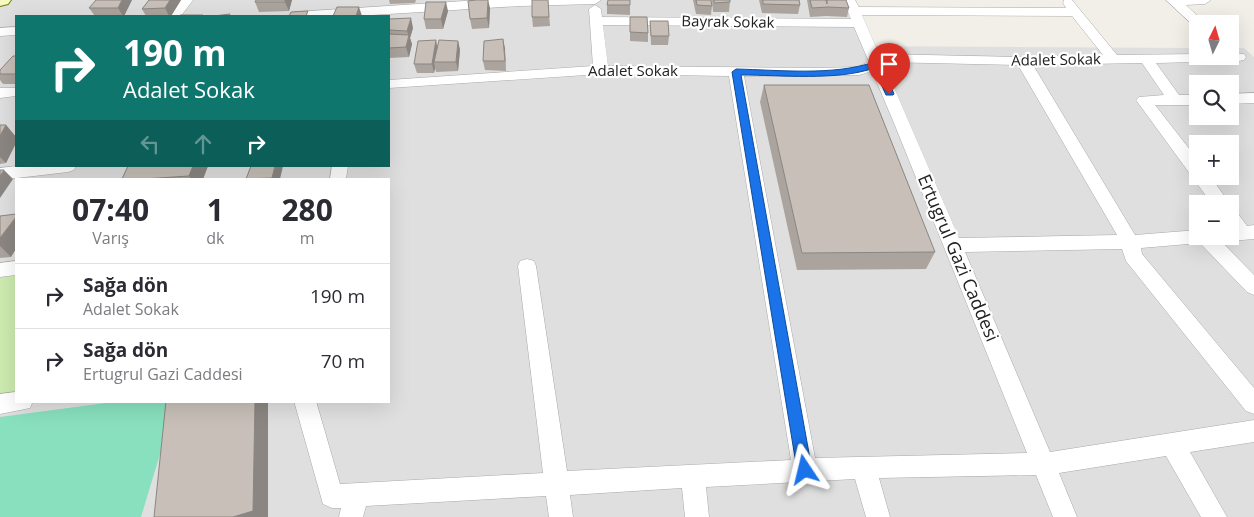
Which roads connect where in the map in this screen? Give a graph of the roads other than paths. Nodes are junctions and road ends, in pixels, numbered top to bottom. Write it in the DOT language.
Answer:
graph roads {
  1 [pos="187,0"];
  2 [pos="594,0"];
  3 [pos="1067,0"];
  4 [pos="1205,0"];
  5 [pos="1173,1"];
  6 [pos="379,9"];
  7 [pos="854,12"];
  8 [pos="1076,12"];
  9 [pos="175,15"];
  10 [pos="307,15"];
  11 [pos="1189,15"];
  12 [pos="596,21"];
  13 [pos="15,31"];
  14 [pos="0,32"];
  15 [pos="1189,56"];
  16 [pos="1239,56"];
  17 [pos="1113,59"];
  18 [pos="1146,59"];
  19 [pos="875,61"];
  20 [pos="1023,61"];
  21 [pos="1254,67"];
  22 [pos="601,70"];
  23 [pos="736,72"];
  24 [pos="390,84"];
  25 [pos="15,92"];
  26 [pos="0,93"];
  27 [pos="1242,99"];
  28 [pos="1175,100"];
  29 [pos="1189,100"];
  30 [pos="1254,112"];
  31 [pos="1189,160"];
  32 [pos="60,167"];
  33 [pos="79,167"];
  34 [pos="0,174"];
  35 [pos="73,178"];
  36 [pos="1189,237"];
  37 [pos="1130,242"];
  38 [pos="953,245"];
  39 [pos="1212,245"];
  40 [pos="527,266"];
  41 [pos="15,268"];
  42 [pos="0,270"];
  43 [pos="1254,287"];
  44 [pos="15,402"];
  45 [pos="307,403"];
  46 [pos="0,404"];
  47 [pos="1254,404"];
  48 [pos="1254,431"];
  49 [pos="1172,444"];
  50 [pos="1042,464"];
  51 [pos="864,467"];
  52 [pos="805,470"];
  53 [pos="693,476"];
  54 [pos="558,484"];
  55 [pos="353,506"];
  56 [pos="561,517"];
  57 [pos="697,517"];
  58 [pos="878,517"];
  59 [pos="1065,517"];
  60 [pos="1215,517"];
  1 -- 9 [label="street"];
  2 -- 6 [label="street"];
  2 -- 12 [label="street"];
  3 -- 8 [label="street"];
  4 -- 5 [label="street"];
  5 -- 11 [label="street"];
  6 -- 10 [label="street"];
  7 -- 8 [label="street, Bayrak Sokak"];
  7 -- 12 [label="street, Bayrak Sokak"];
  7 -- 19 [label="street, Ertugrul Gazi Caddesi"];
  8 -- 17 [label="street"];
  12 -- 22 [label="street"];
  13 -- 14 [label="street"];
  15 -- 18 [label="street, Adalet Sokak"];
  16 -- 21 [label="street"];
  17 -- 18 [label="street, Adalet Sokak"];
  17 -- 20 [label="street, Adalet Sokak"];
  18 -- 28 [label="street"];
  19 -- 20 [label="street, Adalet Sokak"];
  19 -- 23 [label="street, Adalet Sokak"];
  19 -- 38 [label="street, Ertugrul Gazi Caddesi"];
  20 -- 37 [label="street"];
  22 -- 23 [label="street, Adalet Sokak"];
  22 -- 24 [label="street, Adalet Sokak"];
  23 -- 52 [label="street"];
  25 -- 26 [label="street"];
  27 -- 30 [label="street"];
  28 -- 29 [label="street"];
  28 -- 31 [label="street"];
  32 -- 34 [label="street"];
  33 -- 35 [label="street"];
  36 -- 37 [label="street"];
  37 -- 38 [label="street"];
  37 -- 47 [label="street"];
  38 -- 50 [label="street, Ertugrul Gazi Caddesi"];
  39 -- 43 [label="street"];
  40 -- 54 [label="street"];
  41 -- 42 [label="street"];
  44 -- 46 [label="street"];
  45 -- 55 [label="street"];
  48 -- 49 [label="street"];
  49 -- 50 [label="street"];
  49 -- 60 [label="street"];
  50 -- 51 [label="street"];
  50 -- 59 [label="street, Ertugrul Gazi Caddesi"];
  51 -- 52 [label="street"];
  51 -- 58 [label="street"];
  52 -- 53 [label="street"];
  53 -- 54 [label="street"];
  53 -- 57 [label="street"];
  54 -- 55 [label="street"];
  54 -- 56 [label="street"];
}
